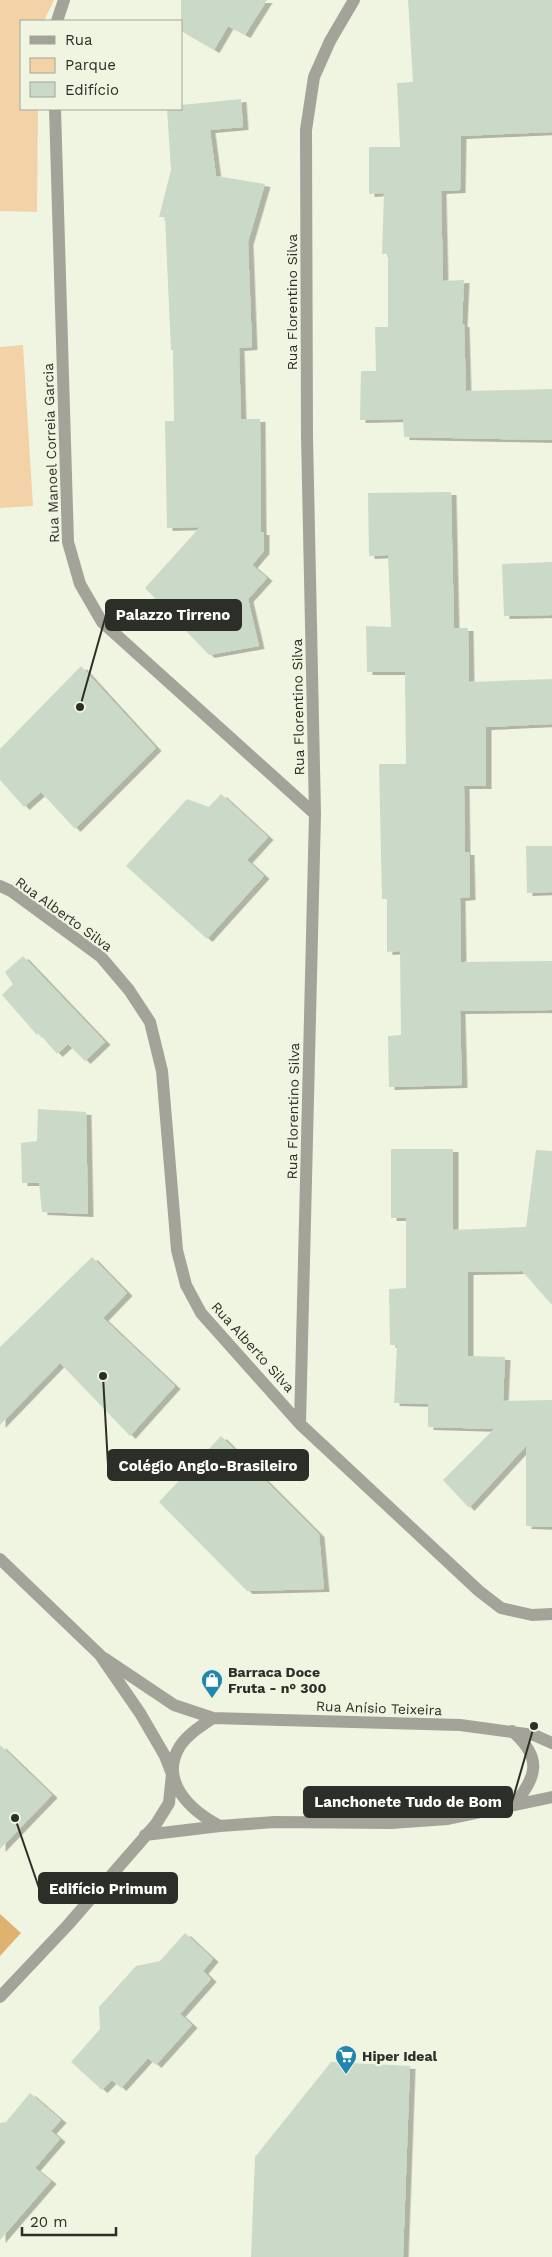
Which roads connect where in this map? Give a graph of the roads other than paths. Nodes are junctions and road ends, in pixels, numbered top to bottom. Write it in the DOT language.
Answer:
graph roads {
  1 [pos="64,0"];
  2 [pos="354,0"];
  3 [pos="57,20"];
  4 [pos="55,110"];
  5 [pos="315,814"];
  6 [pos="0,886"];
  7 [pos="300,1424"];
  8 [pos="0,1559"];
  9 [pos="552,1614"];
  10 [pos="100,1655"];
  11 [pos="212,1718"];
  12 [pos="512,1731"];
  13 [pos="552,1743"];
  14 [pos="172,1774"];
  15 [pos="552,1797"];
  16 [pos="514,1805"];
  17 [pos="220,1826"];
  18 [pos="145,1835"];
  19 [pos="0,1997"];
  1 -- 3 [label="street"];
  2 -- 5 [label="street, Rua Florentino Silva"];
  4 -- 5 [label="street, Rua Manoel Correia Garcia"];
  5 -- 7 [label="street, Rua Florentino Silva"];
  6 -- 7 [label="street, Rua Alberto Silva"];
  7 -- 9 [label="street, Rua Alberto Silva"];
  8 -- 10 [label="street"];
  10 -- 11 [label="street, Rua Anísio Teixeira"];
  10 -- 14 [label="street"];
  11 -- 12 [label="street, Rua Anísio Teixeira"];
  11 -- 14 [label="street"];
  12 -- 13 [label="street, Rua Anísio Teixeira"];
  12 -- 16 [label="street"];
  14 -- 17 [label="street"];
  14 -- 18 [label="street"];
  15 -- 16 [label="street"];
  16 -- 17 [label="street"];
  17 -- 18 [label="street"];
  18 -- 19 [label="street"];
}
